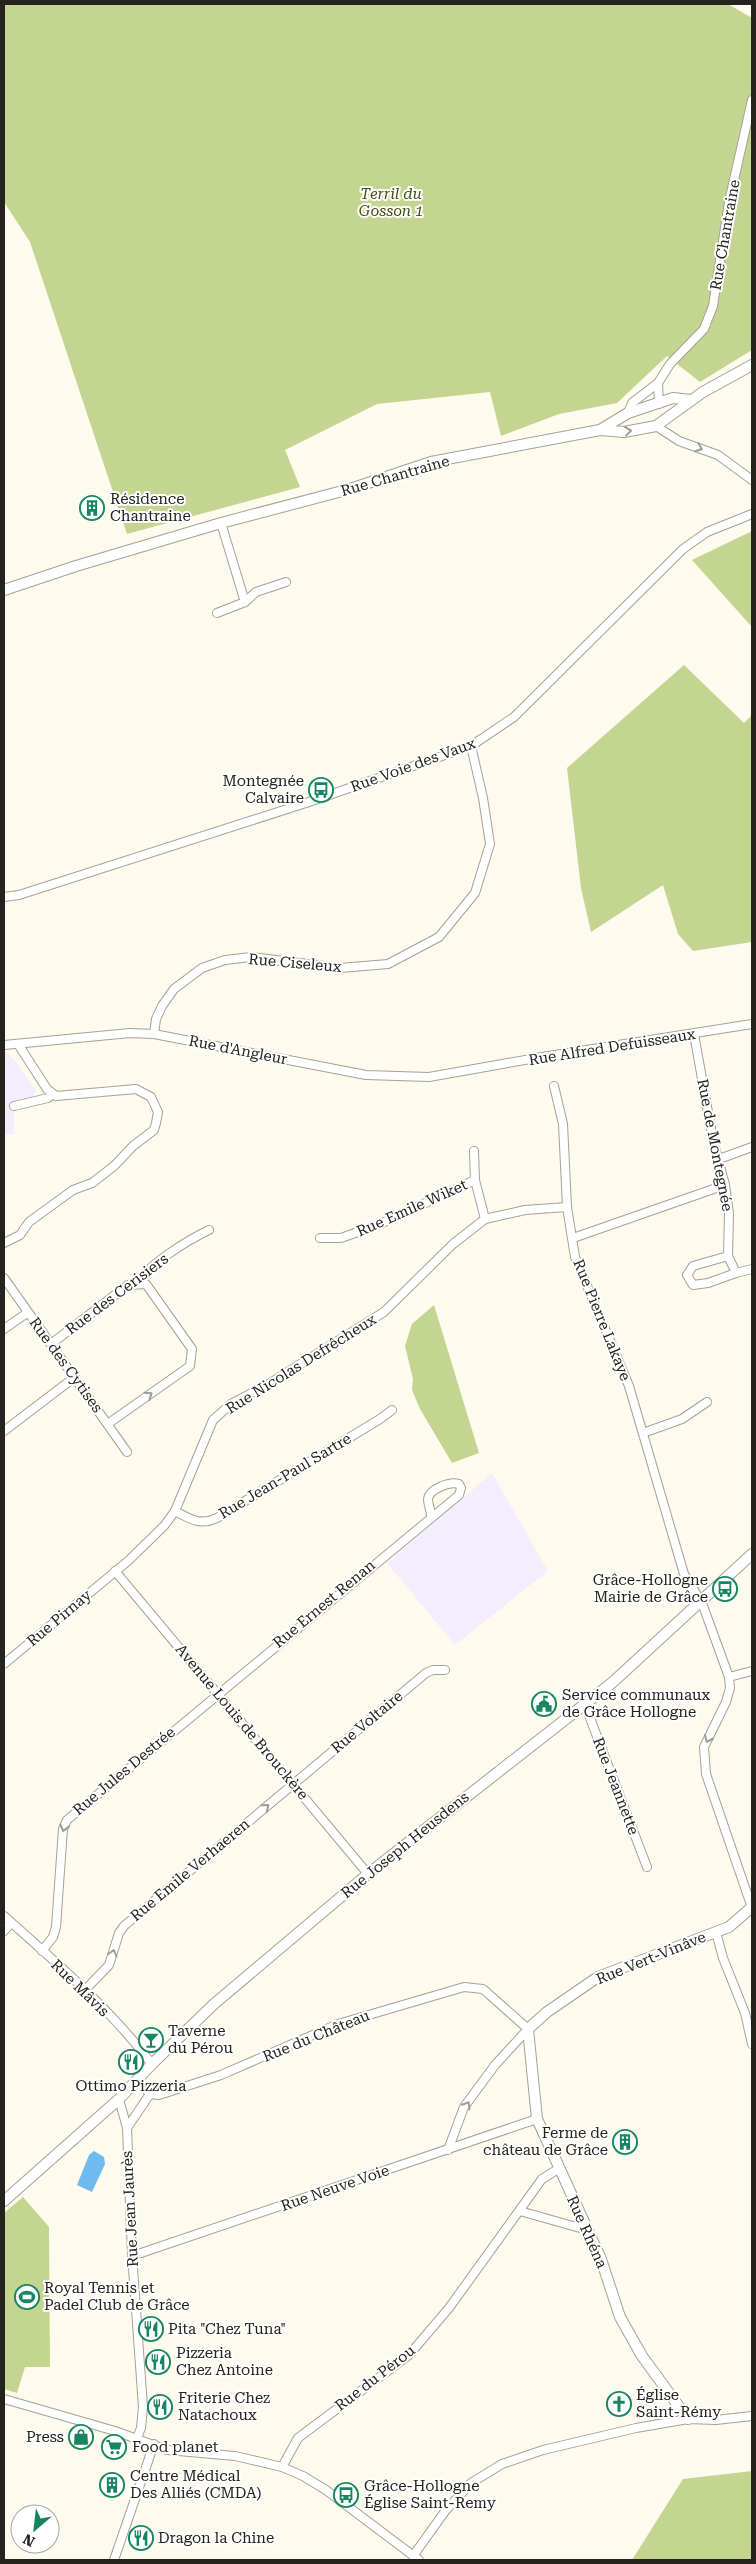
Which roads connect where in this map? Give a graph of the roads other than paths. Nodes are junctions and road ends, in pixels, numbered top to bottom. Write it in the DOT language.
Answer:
graph roads {
  1 [pos="752,100"];
  2 [pos="752,365"];
  3 [pos="658,383"];
  4 [pos="691,400"];
  5 [pos="659,404"];
  6 [pos="628,413"];
  7 [pos="656,426"];
  8 [pos="600,430"];
  9 [pos="752,480"];
  10 [pos="752,514"];
  11 [pos="221,523"];
  12 [pos="286,582"];
  13 [pos="4,590"];
  14 [pos="245,602"];
  15 [pos="217,613"];
  16 [pos="472,746"];
  17 [pos="4,897"];
  18 [pos="752,1024"];
  19 [pos="154,1034"];
  20 [pos="694,1034"];
  21 [pos="18,1044"];
  22 [pos="4,1045"];
  23 [pos="472,1069"];
  24 [pos="554,1086"];
  25 [pos="53,1094"];
  26 [pos="14,1106"];
  27 [pos="752,1147"];
  28 [pos="474,1151"];
  29 [pos="719,1159"];
  30 [pos="475,1180"];
  31 [pos="725,1185"];
  32 [pos="567,1207"];
  33 [pos="485,1218"];
  34 [pos="209,1230"];
  35 [pos="320,1238"];
  36 [pos="573,1238"];
  37 [pos="4,1243"];
  38 [pos="728,1256"];
  39 [pos="752,1269"];
  40 [pos="736,1273"];
  41 [pos="4,1278"];
  42 [pos="136,1284"];
  43 [pos="27,1313"];
  44 [pos="4,1329"];
  45 [pos="51,1344"];
  46 [pos="75,1377"];
  47 [pos="707,1402"];
  48 [pos="392,1410"];
  49 [pos="109,1424"];
  50 [pos="4,1431"];
  51 [pos="643,1433"];
  52 [pos="127,1452"];
  53 [pos="175,1511"];
  54 [pos="431,1516"];
  55 [pos="752,1554"];
  56 [pos="115,1571"];
  57 [pos="702,1602"];
  58 [pos="4,1664"];
  59 [pos="445,1670"];
  60 [pos="752,1672"];
  61 [pos="729,1677"];
  62 [pos="218,1693"];
  63 [pos="585,1704"];
  64 [pos="293,1784"];
  65 [pos="647,1867"];
  66 [pos="368,1874"];
  67 [pos="752,1908"];
  68 [pos="4,1916"];
  69 [pos="12,1923"];
  70 [pos="4,1932"];
  71 [pos="716,1932"];
  72 [pos="42,1951"];
  73 [pos="84,1991"];
  74 [pos="528,2029"];
  75 [pos="752,2044"];
  76 [pos="152,2064"];
  77 [pos="138,2080"];
  78 [pos="150,2094"];
  79 [pos="119,2100"];
  80 [pos="537,2119"];
  81 [pos="127,2128"];
  82 [pos="448,2150"];
  83 [pos="558,2169"];
  84 [pos="4,2201"];
  85 [pos="520,2211"];
  86 [pos="587,2230"];
  87 [pos="132,2254"];
  88 [pos="4,2399"];
  89 [pos="752,2416"];
  90 [pos="688,2419"];
  91 [pos="137,2438"];
  92 [pos="154,2444"];
  93 [pos="282,2467"];
  94 [pos="416,2558"];
  95 [pos="114,2560"];
  1 -- 3 [label="street, Rue Chantraine"];
  2 -- 4 [label="street"];
  3 -- 5 [label="street"];
  3 -- 6 [label="street, Rue Chantraine"];
  4 -- 5 [label="street, Rue Chantraine"];
  4 -- 7 [label="street"];
  5 -- 6 [label="street, Rue Chantraine"];
  5 -- 7 [label="street"];
  6 -- 8 [label="street, Rue Chantraine"];
  8 -- 7 [label="street, Rue Chantraine, one-way"];
  7 -- 9 [label="street, one-way"];
  8 -- 11 [label="street, Rue Chantraine"];
  10 -- 16 [label="street, Rue Voie des Vaux"];
  11 -- 13 [label="street, Rue Chantraine"];
  11 -- 14 [label="street"];
  12 -- 14 [label="street"];
  14 -- 15 [label="street"];
  16 -- 17 [label="street, Rue Voie des Vaux"];
  16 -- 19 [label="street, Rue Ciseleux"];
  18 -- 20 [label="street, Rue Alfred Defuisseaux"];
  19 -- 21 [label="street, Rue d'Angleur"];
  19 -- 23 [label="street, Rue d'Angleur"];
  20 -- 23 [label="street, Rue Alfred Defuisseaux"];
  20 -- 29 [label="street, Rue de Montegnée"];
  21 -- 22 [label="street, Rue d'Angleur"];
  21 -- 25 [label="street"];
  24 -- 32 [label="street, Rue Pierre Lakaye"];
  25 -- 26 [label="street"];
  25 -- 37 [label="street"];
  27 -- 29 [label="street"];
  28 -- 30 [label="street, Rue Emile Wiket"];
  29 -- 31 [label="street, Rue de Montegnée"];
  30 -- 33 [label="street, Rue Emile Wiket"];
  30 -- 35 [label="street, Rue Emile Wiket"];
  31 -- 36 [label="street"];
  31 -- 38 [label="street, Rue de Montegnée"];
  32 -- 33 [label="street, Rue Nicolas Defrêcheux"];
  32 -- 36 [label="street, Rue Pierre Lakaye"];
  33 -- 53 [label="street, Rue Nicolas Defrêcheux"];
  34 -- 42 [label="street, Rue des Cerisiers"];
  36 -- 51 [label="street, Rue Pierre Lakaye"];
  38 -- 40 [label="street, Rue de Montegnée"];
  38 -- 40 [label="street"];
  39 -- 40 [label="street"];
  41 -- 43 [label="street, Rue des Cytises"];
  42 -- 45 [label="street, Rue des Cerisiers"];
  49 -- 42 [label="street, one-way"];
  43 -- 44 [label="street"];
  43 -- 45 [label="street, Rue des Cytises"];
  45 -- 46 [label="street, Rue des Cytises"];
  46 -- 49 [label="street, Rue des Cytises"];
  46 -- 50 [label="street"];
  47 -- 51 [label="street"];
  48 -- 53 [label="street, Rue Jean-Paul Sartre"];
  49 -- 52 [label="street, Rue des Cytises"];
  51 -- 57 [label="street, Rue Pierre Lakaye"];
  53 -- 56 [label="street, Rue Nicolas Defrêcheux"];
  54 -- 54 [label="street, Rue Ernest Renan"];
  54 -- 62 [label="street, Rue Ernest Renan"];
  55 -- 57 [label="street, Rue Joseph Heusdens"];
  56 -- 58 [label="street, Rue Pirnay"];
  56 -- 62 [label="street, Avenue Louis de Brouckère"];
  57 -- 61 [label="street, Rue Pierre Lakaye"];
  57 -- 63 [label="street, Rue Joseph Heusdens"];
  59 -- 64 [label="street, Rue Voltaire"];
  60 -- 61 [label="street"];
  61 -- 67 [label="street, one-way"];
  62 -- 64 [label="street, Avenue Louis de Brouckère"];
  62 -- 72 [label="street, Rue Jules Destrée, one-way"];
  63 -- 65 [label="street, Rue Jeannette"];
  63 -- 66 [label="street, Rue Joseph Heusdens"];
  64 -- 66 [label="street, Avenue Louis de Brouckère"];
  73 -- 64 [label="street, Rue Emile Verhaeren, one-way"];
  66 -- 76 [label="street, Rue Joseph Heusdens"];
  67 -- 71 [label="street, Rue Vert-Vinâve"];
  68 -- 69 [label="street, Rue Mâvis"];
  69 -- 70 [label="street"];
  69 -- 72 [label="street, Rue Mâvis"];
  71 -- 74 [label="street, Rue Vert-Vinâve"];
  71 -- 75 [label="street"];
  72 -- 73 [label="street, Rue Mâvis"];
  73 -- 76 [label="street, Rue Mâvis"];
  74 -- 78 [label="street, Rue du Château"];
  74 -- 80 [label="street, Rue Rhéna"];
  82 -- 74 [label="street, one-way"];
  76 -- 77 [label="street, Rue Joseph Heusdens"];
  77 -- 78 [label="street"];
  77 -- 79 [label="street, Rue Joseph Heusdens"];
  78 -- 81 [label="street"];
  79 -- 81 [label="street, Rue Jean Jaurès"];
  79 -- 84 [label="street, Rue Joseph Heusdens"];
  80 -- 82 [label="street, Rue Neuve Voie"];
  80 -- 83 [label="street, Rue Rhéna"];
  81 -- 87 [label="street, Rue Jean Jaurès"];
  82 -- 87 [label="street, Rue Neuve Voie"];
  83 -- 85 [label="street, Rue du Pérou"];
  83 -- 86 [label="street, Rue Rhéna"];
  85 -- 86 [label="street"];
  85 -- 93 [label="street, Rue du Pérou"];
  86 -- 90 [label="street, Rue Rhéna"];
  87 -- 91 [label="street, Rue Jean Jaurès"];
  88 -- 91 [label="street"];
  89 -- 90 [label="street"];
  90 -- 94 [label="street"];
  91 -- 92 [label="street"];
  92 -- 93 [label="street"];
  92 -- 95 [label="street"];
  93 -- 94 [label="street"];
}
